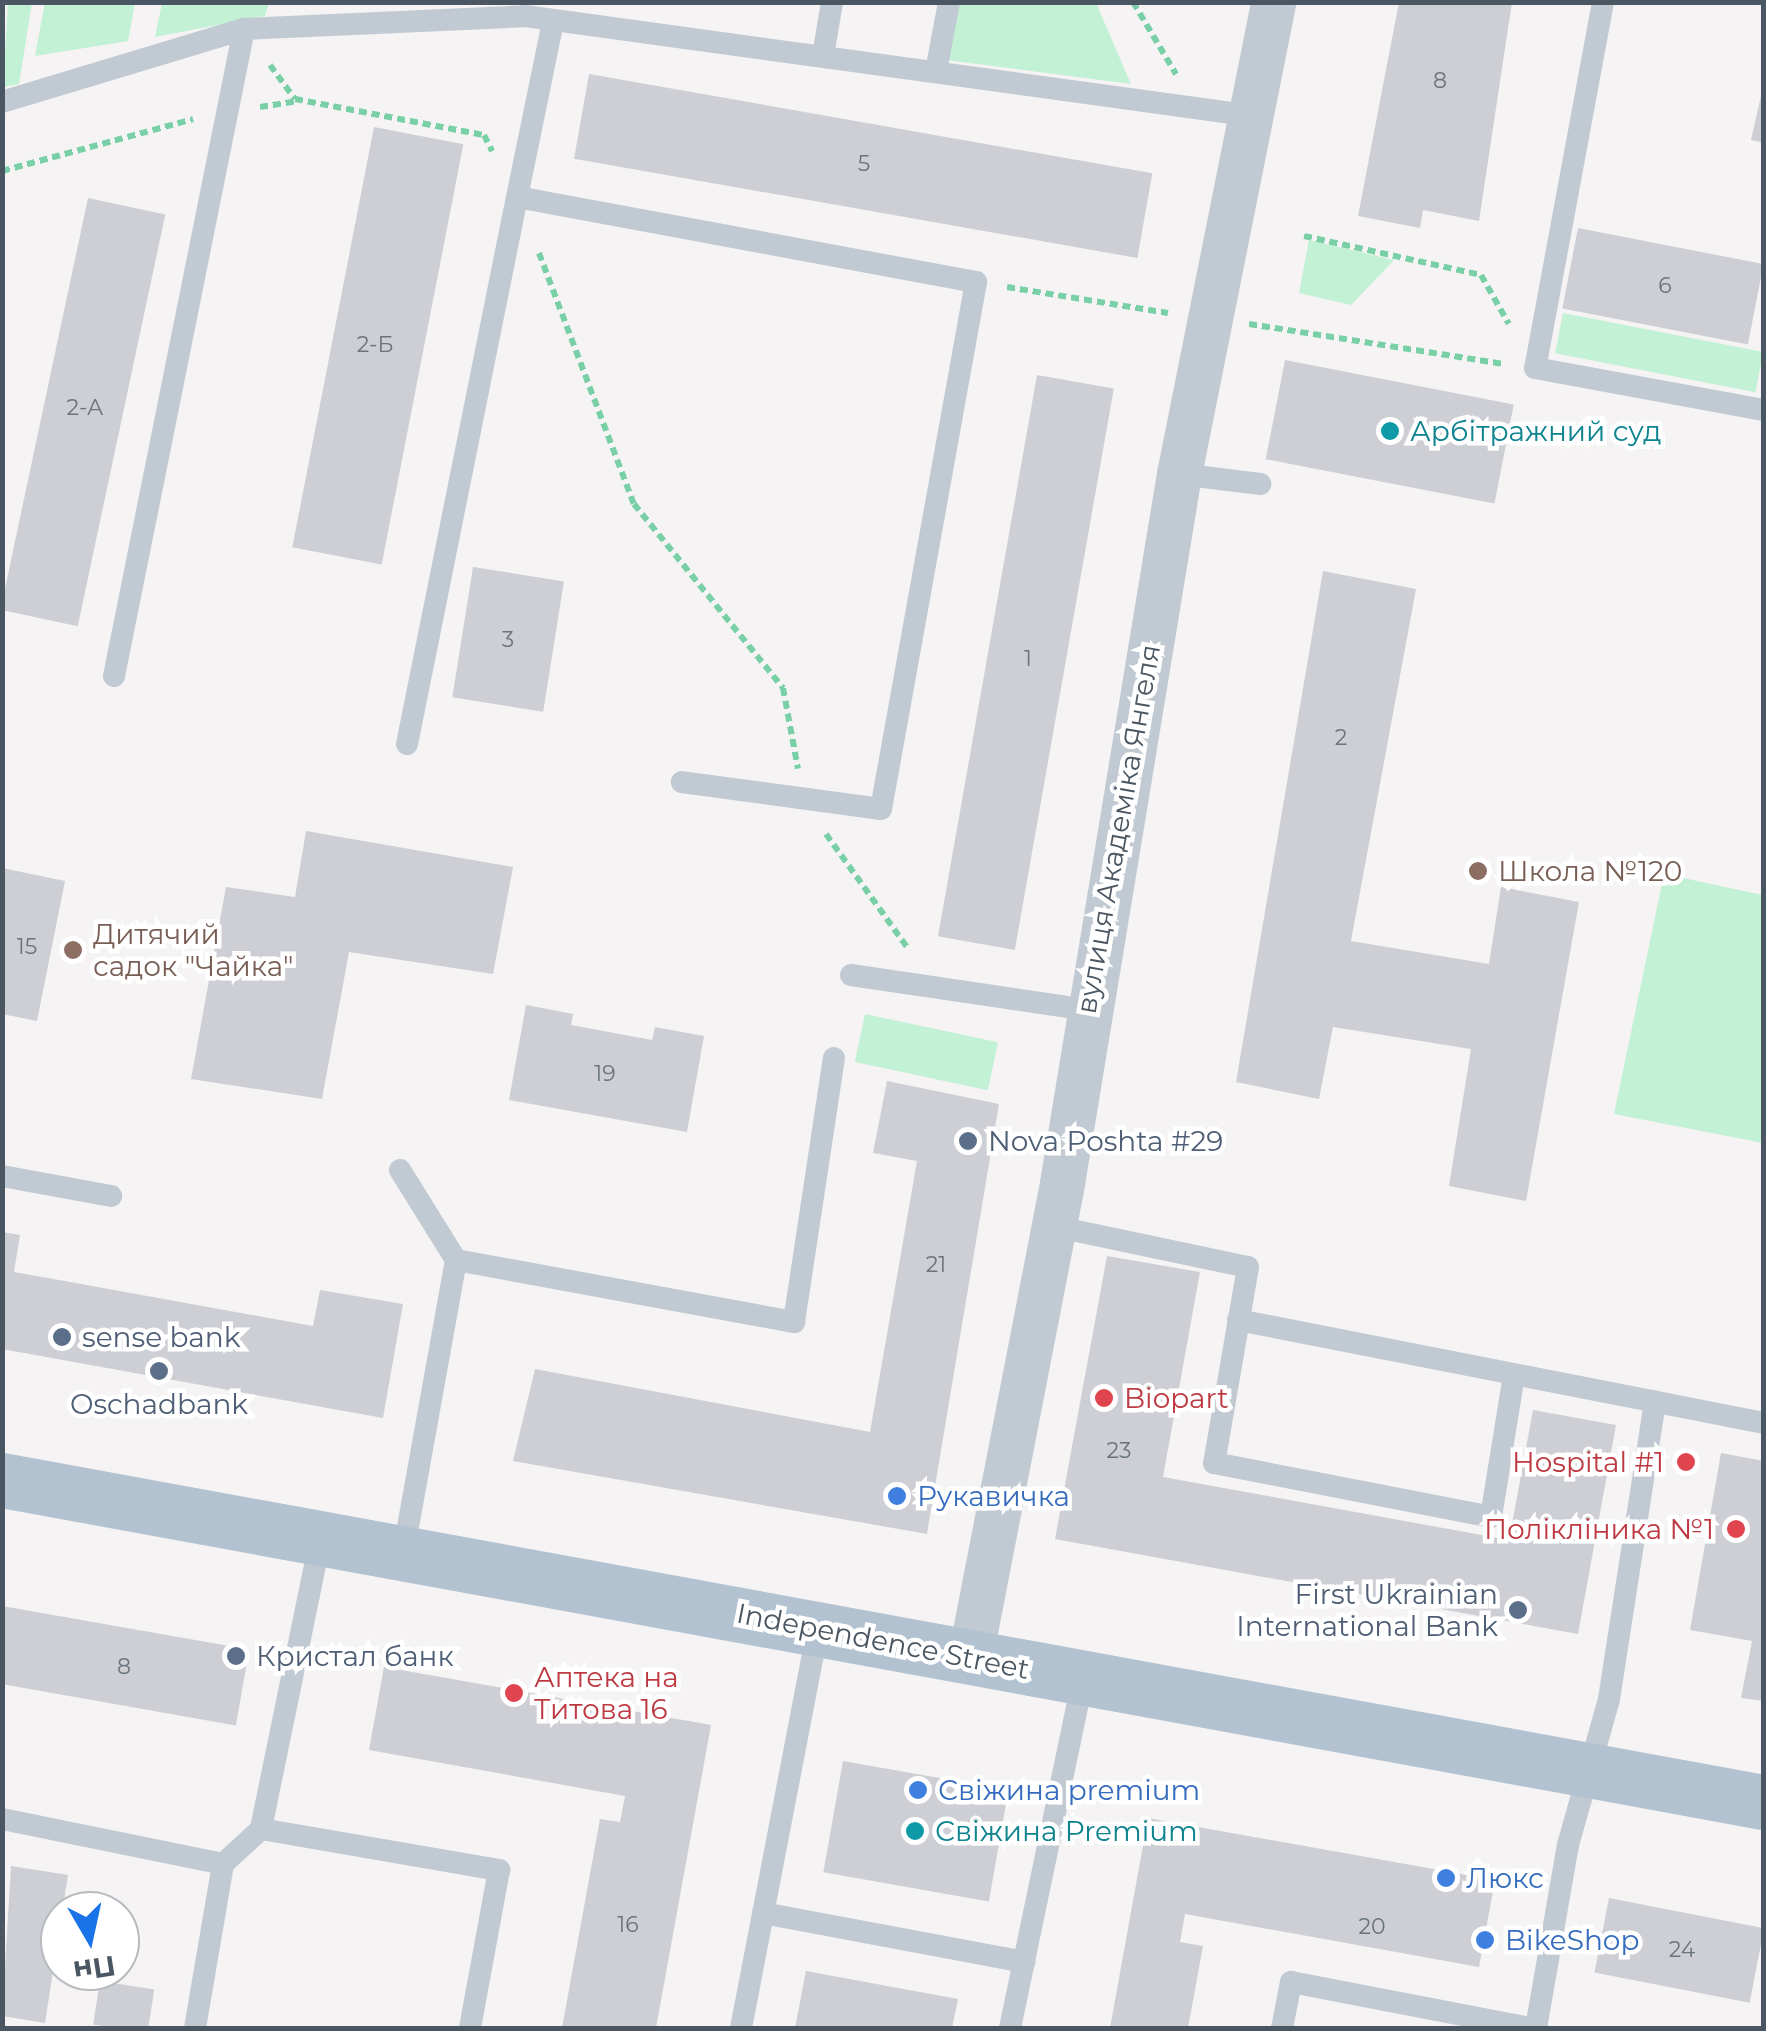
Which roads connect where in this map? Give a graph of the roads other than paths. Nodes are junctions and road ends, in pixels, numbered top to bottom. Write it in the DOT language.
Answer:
graph roads {
  1 [pos="832,2"];
  2 [pos="949,2"];
  3 [pos="1274,2"];
  4 [pos="1603,2"];
  5 [pos="553,22"];
  6 [pos="244,30"];
  7 [pos="823,56"];
  8 [pos="936,71"];
  9 [pos="2,102"];
  10 [pos="1253,116"];
  11 [pos="518,197"];
  12 [pos="1764,410"];
  13 [pos="1179,474"];
  14 [pos="1260,484"];
  15 [pos="114,676"];
  16 [pos="407,744"];
  17 [pos="682,782"];
  18 [pos="851,974"];
  19 [pos="1087,1010"];
  20 [pos="834,1058"];
  21 [pos="400,1170"];
  22 [pos="2,1176"];
  23 [pos="111,1196"];
  24 [pos="1053,1226"];
  25 [pos="456,1260"];
  26 [pos="1238,1320"];
  27 [pos="1514,1375"];
  28 [pos="1655,1402"];
  29 [pos="1764,1424"];
  30 [pos="2,1480"];
  31 [pos="320,1541"];
  32 [pos="403,1554"];
  33 [pos="818,1628"];
  34 [pos="970,1658"];
  35 [pos="1083,1678"];
  36 [pos="1586,1770"];
  37 [pos="1764,1802"];
  38 [pos="2,1819"];
  39 [pos="261,1829"];
  40 [pos="223,1864"];
  41 [pos="763,1913"];
  42 [pos="1024,1962"];
  43 [pos="195,2028"];
  44 [pos="470,2028"];
  45 [pos="741,2028"];
  46 [pos="1010,2028"];
  47 [pos="1282,2028"];
  48 [pos="1533,2028"];
  1 -- 7 [label="lane"];
  2 -- 8 [label="lane"];
  3 -- 10 [label="street, вулиця Академіка Янгеля"];
  4 -- 12 [label="lane"];
  5 -- 6 [label="lane"];
  5 -- 7 [label="lane"];
  5 -- 11 [label="lane"];
  6 -- 9 [label="lane"];
  6 -- 15 [label="lane"];
  7 -- 8 [label="lane"];
  8 -- 10 [label="lane"];
  10 -- 13 [label="street, вулиця Академіка Янгеля"];
  11 -- 16 [label="lane"];
  11 -- 17 [label="lane"];
  13 -- 14 [label="lane"];
  13 -- 19 [label="street, вулиця Академіка Янгеля"];
  18 -- 19 [label="lane"];
  19 -- 24 [label="street, вулиця Академіка Янгеля"];
  20 -- 25 [label="lane"];
  21 -- 25 [label="lane"];
  22 -- 23 [label="lane"];
  24 -- 26 [label="lane"];
  24 -- 34 [label="street, вулиця Академіка Янгеля"];
  25 -- 32 [label="lane"];
  26 -- 27 [label="lane"];
  26 -- 27 [label="lane"];
  27 -- 28 [label="lane"];
  28 -- 29 [label="lane"];
  28 -- 36 [label="lane"];
  30 -- 31 [label="main road, Independence Street"];
  31 -- 32 [label="main road, Independence Street"];
  31 -- 39 [label="lane"];
  32 -- 33 [label="main road, Independence Street"];
  33 -- 34 [label="main road, Independence Street"];
  33 -- 41 [label="lane"];
  34 -- 35 [label="main road, Independence Street"];
  35 -- 36 [label="main road, Independence Street"];
  35 -- 42 [label="lane"];
  36 -- 37 [label="main road, Independence Street"];
  36 -- 48 [label="lane"];
  38 -- 40 [label="lane"];
  39 -- 40 [label="lane"];
  39 -- 44 [label="lane"];
  40 -- 43 [label="lane"];
  41 -- 42 [label="lane"];
  41 -- 45 [label="lane"];
  42 -- 46 [label="lane"];
  47 -- 48 [label="lane"];
}
